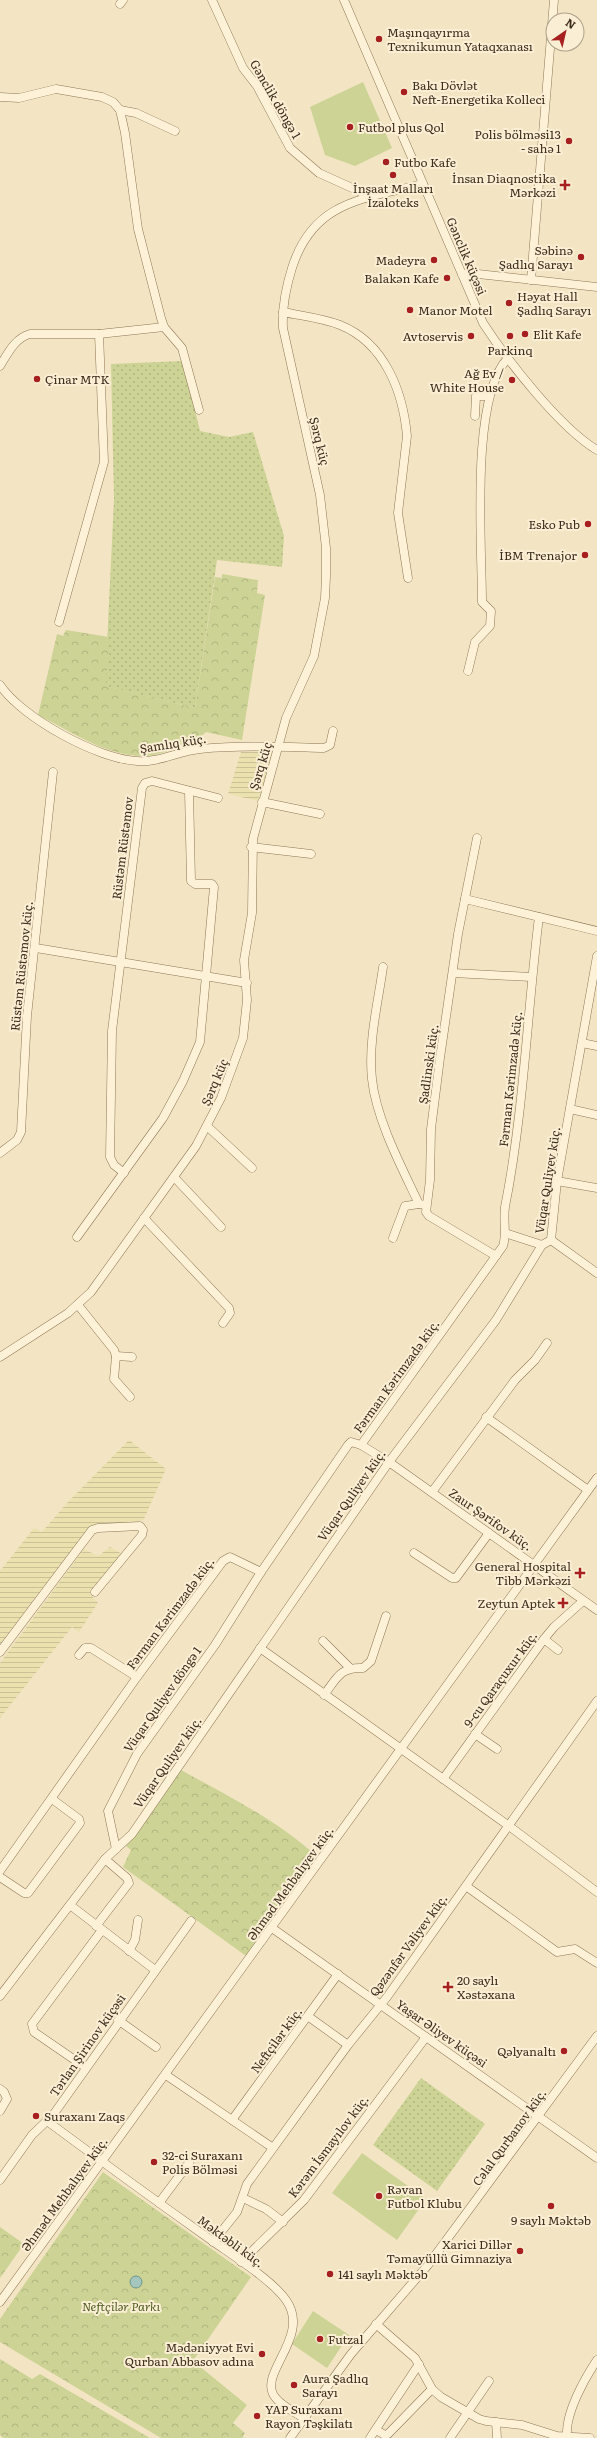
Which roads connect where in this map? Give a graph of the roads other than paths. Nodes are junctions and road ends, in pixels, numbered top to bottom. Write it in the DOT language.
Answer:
graph roads {
  1 [pos="212,0"];
  2 [pos="338,0"];
  3 [pos="344,0"];
  4 [pos="554,0"];
  5 [pos="351,18"];
  6 [pos="0,97"];
  7 [pos="120,110"];
  8 [pos="175,131"];
  9 [pos="423,184"];
  10 [pos="367,198"];
  11 [pos="462,274"];
  12 [pos="531,280"];
  13 [pos="597,287"];
  14 [pos="283,312"];
  15 [pos="164,328"];
  16 [pos="99,334"];
  17 [pos="508,358"];
  18 [pos="0,366"];
  19 [pos="489,396"];
  20 [pos="199,410"];
  21 [pos="475,416"];
  22 [pos="597,450"];
  23 [pos="408,578"];
  24 [pos="60,622"];
  25 [pos="468,671"];
  26 [pos="0,685"];
  27 [pos="332,731"];
  28 [pos="278,747"];
  29 [pos="53,772"];
  30 [pos="189,790"];
  31 [pos="218,798"];
  32 [pos="262,802"];
  33 [pos="320,814"];
  34 [pos="477,838"];
  35 [pos="251,848"];
  36 [pos="311,854"];
  37 [pos="465,899"];
  38 [pos="539,917"];
  39 [pos="597,931"];
  40 [pos="36,948"];
  41 [pos="597,956"];
  42 [pos="120,963"];
  43 [pos="383,967"];
  44 [pos="453,973"];
  45 [pos="205,976"];
  46 [pos="595,976"];
  47 [pos="531,977"];
  48 [pos="247,983"];
  49 [pos="582,1043"];
  50 [pos="597,1046"];
  51 [pos="570,1109"];
  52 [pos="597,1116"];
  53 [pos="207,1126"];
  54 [pos="0,1154"];
  55 [pos="252,1168"];
  56 [pos="124,1173"];
  57 [pos="174,1177"];
  58 [pos="557,1181"];
  59 [pos="597,1188"];
  60 [pos="422,1205"];
  61 [pos="144,1218"];
  62 [pos="221,1227"];
  63 [pos="505,1233"];
  64 [pos="78,1237"];
  65 [pos="393,1238"];
  66 [pos="551,1240"];
  67 [pos="542,1245"];
  68 [pos="496,1256"];
  69 [pos="597,1273"];
  70 [pos="78,1305"];
  71 [pos="223,1323"];
  72 [pos="547,1343"];
  73 [pos="116,1356"];
  74 [pos="0,1357"];
  75 [pos="132,1357"];
  76 [pos="130,1397"];
  77 [pos="486,1417"];
  78 [pos="361,1445"];
  79 [pos="389,1462"];
  80 [pos="597,1478"];
  81 [pos="588,1490"];
  82 [pos="432,1492"];
  83 [pos="489,1534"];
  84 [pos="414,1553"];
  85 [pos="534,1565"];
  86 [pos="261,1572"];
  87 [pos="95,1592"];
  88 [pos="584,1601"];
  89 [pos="597,1610"];
  90 [pos="386,1616"];
  91 [pos="544,1640"];
  92 [pos="323,1641"];
  93 [pos="260,1648"];
  94 [pos="558,1650"];
  95 [pos="0,1652"];
  96 [pos="79,1655"];
  97 [pos="349,1668"];
  98 [pos="137,1677"];
  99 [pos="324,1695"];
  100 [pos="597,1701"];
  101 [pos="475,1734"];
  102 [pos="401,1749"];
  103 [pos="498,1749"];
  104 [pos="443,1779"];
  105 [pos="52,1799"];
  106 [pos="508,1826"];
  107 [pos="116,1849"];
  108 [pos="104,1859"];
  109 [pos="0,1871"];
  110 [pos="0,1877"];
  111 [pos="466,1886"];
  112 [pos="597,1892"];
  113 [pos="70,1905"];
  114 [pos="138,1920"];
  115 [pos="191,1921"];
  116 [pos="99,1928"];
  117 [pos="272,1928"];
  118 [pos="129,1951"];
  119 [pos="597,1962"];
  120 [pos="155,1970"];
  121 [pos="338,1974"];
  122 [pos="0,1996"];
  123 [pos="381,2005"];
  124 [pos="309,2017"];
  125 [pos="118,2020"];
  126 [pos="597,2036"];
  127 [pos="426,2037"];
  128 [pos="348,2046"];
  129 [pos="156,2047"];
  130 [pos="85,2067"];
  131 [pos="166,2075"];
  132 [pos="0,2089"];
  133 [pos="0,2111"];
  134 [pos="538,2116"];
  135 [pos="232,2120"];
  136 [pos="47,2121"];
  137 [pos="273,2148"];
  138 [pos="597,2158"];
  139 [pos="103,2162"];
  140 [pos="189,2163"];
  141 [pos="1,2177"];
  142 [pos="243,2198"];
  143 [pos="159,2203"];
  144 [pos="283,2222"];
  145 [pos="213,2242"];
  146 [pos="242,2262"];
  147 [pos="0,2302"];
  148 [pos="376,2324"];
  149 [pos="597,2360"];
  150 [pos="419,2364"];
  151 [pos="490,2382"];
  152 [pos="432,2389"];
  153 [pos="468,2412"];
  154 [pos="304,2418"];
  155 [pos="496,2422"];
  156 [pos="376,2430"];
  157 [pos="567,2436"];
  158 [pos="580,2437"];
  159 [pos="290,2438"];
  160 [pos="370,2438"];
  161 [pos="450,2438"];
  162 [pos="497,2438"];
  163 [pos="590,2438"];
  1 -- 10 [label="street, Gənclik döngə 1"];
  2 -- 5 [label="street"];
  3 -- 5 [label="street"];
  4 -- 12 [label="street"];
  5 -- 9 [label="street, Gənclik küçəsi"];
  6 -- 7 [label="street"];
  7 -- 8 [label="street"];
  7 -- 15 [label="street"];
  9 -- 10 [label="street, Şərq küç"];
  9 -- 11 [label="street, Gənclik küçəsi"];
  10 -- 14 [label="street, Şərq küç"];
  11 -- 12 [label="street"];
  11 -- 17 [label="street, Gənclik küçəsi"];
  12 -- 13 [label="street"];
  14 -- 23 [label="street"];
  14 -- 28 [label="street, Şərq küç"];
  15 -- 16 [label="street"];
  15 -- 20 [label="street"];
  16 -- 18 [label="street"];
  16 -- 24 [label="street"];
  17 -- 19 [label="street"];
  17 -- 22 [label="street, Gənclik küçəsi"];
  19 -- 21 [label="street"];
  19 -- 25 [label="street"];
  26 -- 28 [label="street, Şamlıq küç."];
  27 -- 28 [label="street, Şamlıq küç."];
  28 -- 32 [label="street, Şərq küç"];
  29 -- 40 [label="street, Rüstəm Rüstəmov küç."];
  30 -- 31 [label="street, Rüstəm Rüstəmov"];
  30 -- 42 [label="street, Rüstəm Rüstəmov"];
  30 -- 45 [label="street"];
  32 -- 33 [label="street"];
  32 -- 35 [label="street, Şərq küç"];
  34 -- 37 [label="street, Şadlinski küç."];
  35 -- 36 [label="street"];
  35 -- 48 [label="street, Şərq küç"];
  37 -- 38 [label="street"];
  37 -- 44 [label="street, Şadlinski küç."];
  38 -- 39 [label="street"];
  38 -- 47 [label="street, Fərman Kərimzadə küç."];
  40 -- 42 [label="street"];
  40 -- 54 [label="street, Rüstəm Rüstəmov küç."];
  41 -- 46 [label="street, Vüqar Quliyev küç."];
  42 -- 45 [label="street"];
  42 -- 56 [label="street, Rüstəm Rüstəmov"];
  43 -- 60 [label="street"];
  44 -- 47 [label="street"];
  44 -- 60 [label="street, Şadlinski küç."];
  45 -- 48 [label="street"];
  45 -- 56 [label="street"];
  46 -- 49 [label="street, Vüqar Quliyev küç."];
  47 -- 63 [label="street, Fərman Kərimzadə küç."];
  48 -- 53 [label="street, Şərq küç"];
  49 -- 50 [label="street"];
  49 -- 51 [label="street, Vüqar Quliyev küç."];
  51 -- 52 [label="street"];
  51 -- 58 [label="street, Vüqar Quliyev küç."];
  53 -- 55 [label="street"];
  53 -- 57 [label="street, Şərq küç"];
  56 -- 64 [label="street"];
  57 -- 61 [label="street, Şərq küç"];
  57 -- 62 [label="street"];
  58 -- 59 [label="street"];
  58 -- 66 [label="street, Vüqar Quliyev küç."];
  60 -- 65 [label="street"];
  60 -- 68 [label="street"];
  61 -- 70 [label="street, Şərq küç"];
  61 -- 71 [label="street"];
  63 -- 67 [label="street"];
  63 -- 68 [label="street, Fərman Kərimzadə küç."];
  66 -- 67 [label="street, Vüqar Quliyev küç."];
  66 -- 69 [label="street"];
  67 -- 79 [label="street, Vüqar Quliyev küç."];
  68 -- 78 [label="street, Fərman Kərimzadə küç."];
  70 -- 73 [label="street"];
  70 -- 74 [label="street, Şərq küç"];
  72 -- 77 [label="street"];
  73 -- 75 [label="street"];
  73 -- 76 [label="street"];
  77 -- 81 [label="street"];
  77 -- 82 [label="street"];
  78 -- 79 [label="street, Zaur Şərifov küç."];
  78 -- 86 [label="street, Fərman Kərimzadə küç."];
  79 -- 82 [label="street, Zaur Şərifov küç."];
  79 -- 93 [label="street, Vüqar Quliyev küç."];
  80 -- 81 [label="street, Əhməd Mehbalıyev küç."];
  81 -- 85 [label="street, Əhməd Mehbalıyev küç."];
  82 -- 83 [label="street, Zaur Şərifov küç."];
  83 -- 84 [label="street"];
  83 -- 85 [label="street, Zaur Şərifov küç."];
  85 -- 88 [label="street, Zaur Şərifov küç."];
  85 -- 102 [label="street, Əhməd Mehbalıyev küç."];
  86 -- 98 [label="street, Fərman Kərimzadə küç."];
  86 -- 107 [label="street, Vüqar Quliyev döngə 1"];
  87 -- 95 [label="street"];
  88 -- 89 [label="street, Zaur Şərifov küç."];
  88 -- 91 [label="street, 9-cu Qaraçuxur küç."];
  90 -- 97 [label="street"];
  91 -- 94 [label="street"];
  91 -- 101 [label="street, 9-cu Qaraçuxur küç."];
  92 -- 97 [label="street"];
  93 -- 99 [label="street"];
  93 -- 107 [label="street, Vüqar Quliyev küç."];
  96 -- 98 [label="street"];
  97 -- 99 [label="street"];
  98 -- 105 [label="street, Fərman Kərimzadə küç."];
  99 -- 102 [label="street"];
  100 -- 106 [label="street, Qəzənfər Vəliyev küç."];
  101 -- 103 [label="street"];
  101 -- 104 [label="street, 9-cu Qaraçuxur küç."];
  102 -- 104 [label="street"];
  102 -- 117 [label="street, Əhməd Mehbalıyev küç."];
  104 -- 106 [label="street"];
  105 -- 109 [label="street, Fərman Kərimzadə küç."];
  105 -- 110 [label="street"];
  106 -- 111 [label="street, Qəzənfər Vəliyev küç."];
  106 -- 112 [label="street"];
  107 -- 108 [label="street, Vüqar Quliyev küç."];
  108 -- 113 [label="street, Vüqar Quliyev küç."];
  108 -- 116 [label="street"];
  111 -- 119 [label="street"];
  111 -- 123 [label="street, Qəzənfər Vəliyev küç."];
  113 -- 116 [label="street"];
  113 -- 122 [label="street, Vüqar Quliyev küç."];
  114 -- 118 [label="street"];
  115 -- 120 [label="street, Tərlan Şirinov küçəsi"];
  116 -- 118 [label="street"];
  116 -- 130 [label="street"];
  117 -- 121 [label="street, Yaşar Əliyev küçəsi"];
  117 -- 131 [label="street, Əhməd Mehbalıyev küç."];
  118 -- 120 [label="street"];
  120 -- 125 [label="street, Tərlan Şirinov küçəsi"];
  121 -- 123 [label="street, Yaşar Əliyev küçəsi"];
  121 -- 124 [label="street, Neftçilər küç."];
  123 -- 127 [label="street, Yaşar Əliyev küçəsi"];
  123 -- 128 [label="street, Qəzənfər Vəliyev küç."];
  124 -- 128 [label="street"];
  124 -- 135 [label="street, Neftçilər küç."];
  125 -- 129 [label="street"];
  125 -- 130 [label="street, Tərlan Şirinov küçəsi"];
  126 -- 134 [label="street, Cəlal Qurbanov küç."];
  127 -- 134 [label="street, Yaşar Əliyev küçəsi"];
  127 -- 144 [label="street, Kərəm İsmayılov küç."];
  128 -- 137 [label="street, Qəzənfər Vəliyev küç."];
  130 -- 136 [label="street, Tərlan Şirinov küçəsi"];
  131 -- 135 [label="street"];
  131 -- 139 [label="street, Əhməd Mehbalıyev küç."];
  132 -- 133 [label="street"];
  134 -- 138 [label="street, Yaşar Əliyev küçəsi"];
  134 -- 148 [label="street, Cəlal Qurbanov küç."];
  135 -- 137 [label="street"];
  136 -- 139 [label="street, Məktəbli küç."];
  136 -- 141 [label="street, Tərlan Şirinov küçəsi"];
  137 -- 142 [label="street, Qəzənfər Vəliyev küç."];
  139 -- 143 [label="street, Məktəbli küç."];
  139 -- 147 [label="street, Əhməd Mehbalıyev küç."];
  140 -- 143 [label="street"];
  142 -- 144 [label="street"];
  142 -- 145 [label="street, Qəzənfər Vəliyev küç."];
  143 -- 145 [label="street, Məktəbli küç."];
  144 -- 146 [label="street, Kərəm İsmayılov küç."];
  145 -- 146 [label="street, Məktəbli küç."];
  146 -- 154 [label="street, Məktəbli küç."];
  148 -- 150 [label="street"];
  148 -- 154 [label="street, Cəlal Qurbanov küç."];
  149 -- 157 [label="street"];
  150 -- 152 [label="street"];
  150 -- 156 [label="street"];
  151 -- 153 [label="street"];
  152 -- 153 [label="street"];
  152 -- 156 [label="street"];
  153 -- 155 [label="street"];
  153 -- 161 [label="street"];
  154 -- 159 [label="street, Cəlal Qurbanov küç."];
  155 -- 157 [label="street"];
  155 -- 162 [label="street"];
  156 -- 160 [label="street"];
  157 -- 158 [label="street"];
  158 -- 163 [label="street"];
}
